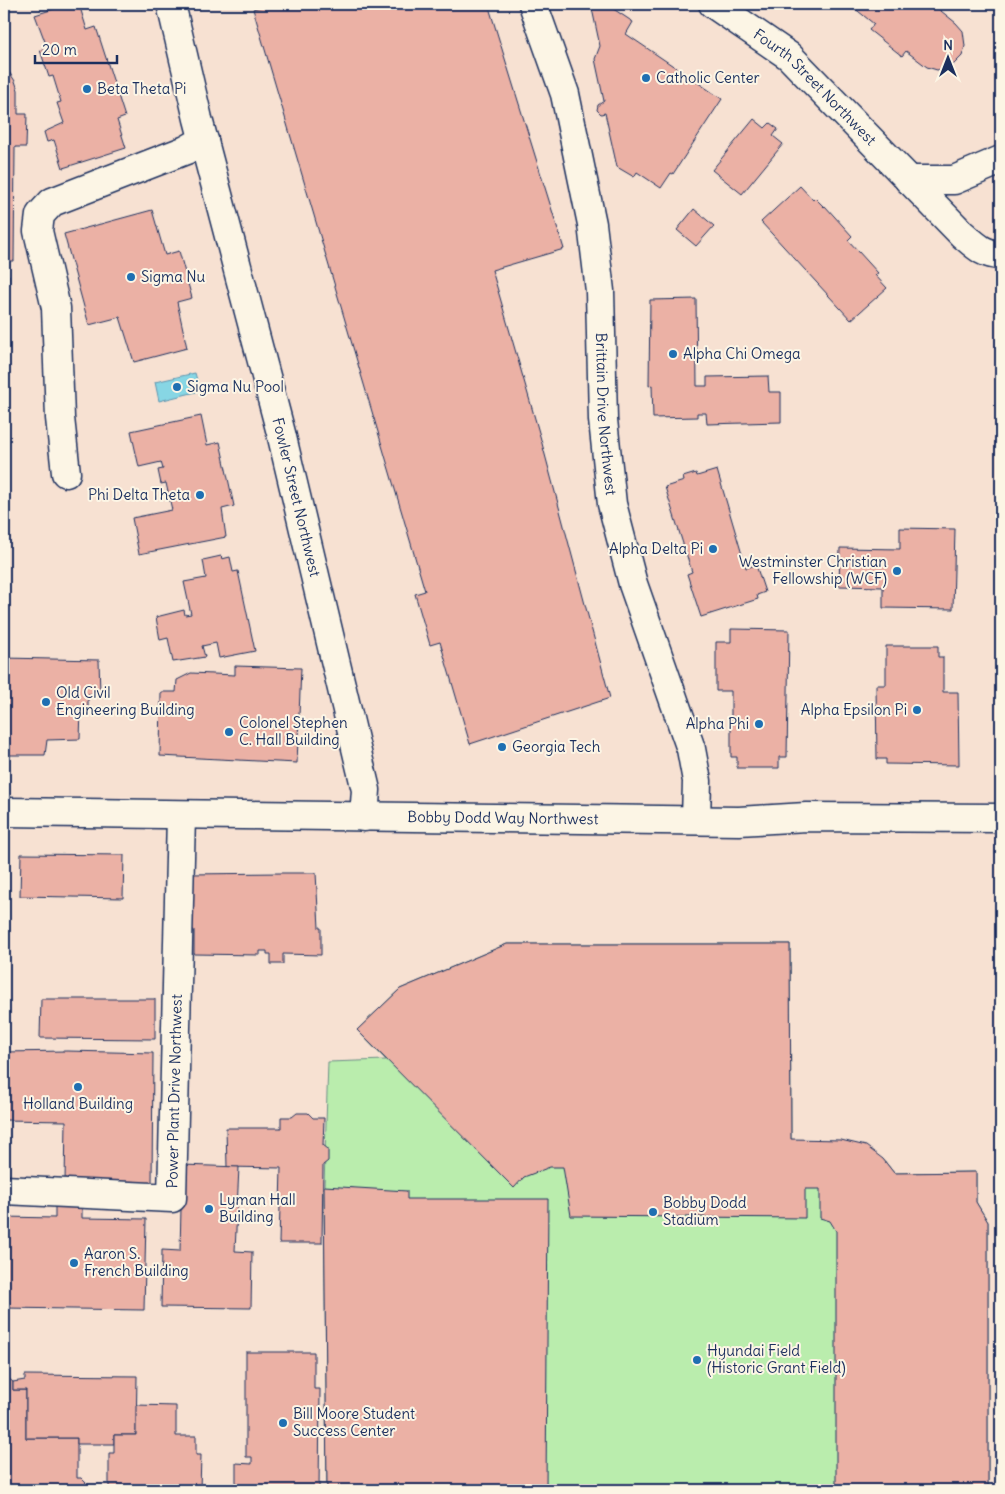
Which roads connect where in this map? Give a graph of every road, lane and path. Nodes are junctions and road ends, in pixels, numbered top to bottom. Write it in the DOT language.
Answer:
graph roads {
  1 [pos="171,4"];
  2 [pos="533,4"];
  3 [pos="713,4"];
  4 [pos="204,140"];
  5 [pos="1001,160"];
  6 [pos="910,180"];
  7 [pos="1001,255"];
  8 [pos="66,473"];
  9 [pos="4,812"];
  10 [pos="180,815"];
  11 [pos="364,817"];
  12 [pos="1001,818"];
  13 [pos="696,820"];
  14 [pos="4,1190"];
  1 -- 4 [label="street, Fowler Street Northwest"];
  2 -- 13 [label="street, Brittain Drive Northwest"];
  3 -- 6 [label="street, Fourth Street Northwest"];
  4 -- 8 [label="street"];
  4 -- 11 [label="street, Fowler Street Northwest"];
  5 -- 6 [label="street"];
  6 -- 7 [label="street, Fourth Street Northwest"];
  9 -- 10 [label="street, Bobby Dodd Way Northwest"];
  10 -- 11 [label="street, Bobby Dodd Way Northwest"];
  10 -- 14 [label="street, Power Plant Drive Northwest"];
  11 -- 13 [label="street, Bobby Dodd Way Northwest"];
  12 -- 13 [label="street, Bobby Dodd Way Northwest"];
}
